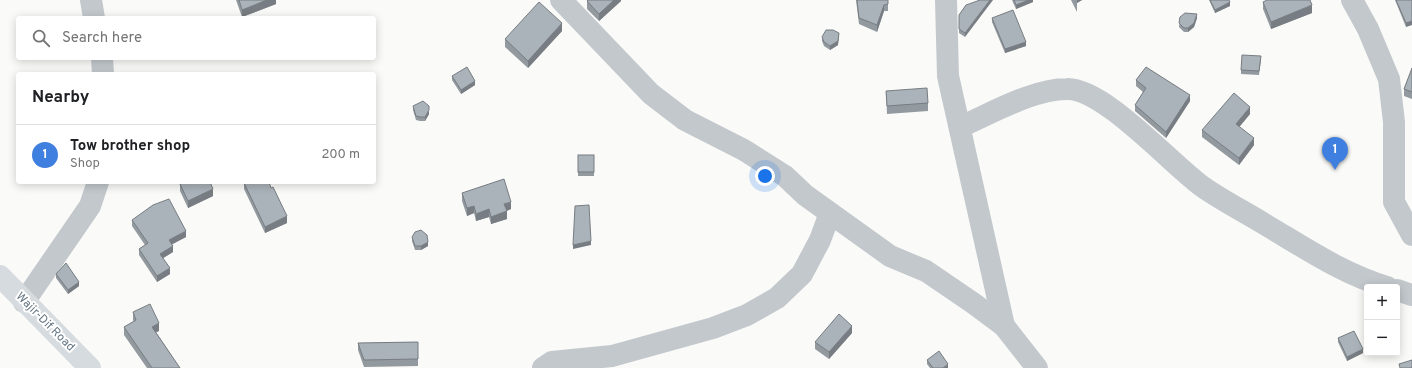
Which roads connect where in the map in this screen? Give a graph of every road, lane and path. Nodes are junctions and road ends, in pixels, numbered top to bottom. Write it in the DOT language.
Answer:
graph roads {
  1 [pos="91,0"];
  2 [pos="561,0"];
  3 [pos="946,0"];
  4 [pos="1352,0"];
  5 [pos="94,16"];
  6 [pos="102,60"];
  7 [pos="103,72"];
  8 [pos="960,127"];
  9 [pos="97,184"];
  10 [pos="830,213"];
  11 [pos="1412,235"];
  12 [pos="0,276"];
  13 [pos="1377,284"];
  14 [pos="1400,291"];
  15 [pos="1412,295"];
  16 [pos="24,302"];
  17 [pos="1004,326"];
  18 [pos="90,368"];
  19 [pos="543,368"];
  20 [pos="1037,368"];
  1 -- 5 [label="street"];
  2 -- 10 [label="street"];
  3 -- 8 [label="street"];
  4 -- 11 [label="street"];
  6 -- 7 [label="street"];
  8 -- 13 [label="street"];
  8 -- 17 [label="street"];
  9 -- 16 [label="street"];
  10 -- 17 [label="street"];
  10 -- 19 [label="street"];
  12 -- 16 [label="main road, Wajir-Dif Road"];
  14 -- 15 [label="street"];
  16 -- 18 [label="main road, Wajir-Dif Road"];
  17 -- 20 [label="street"];
}
